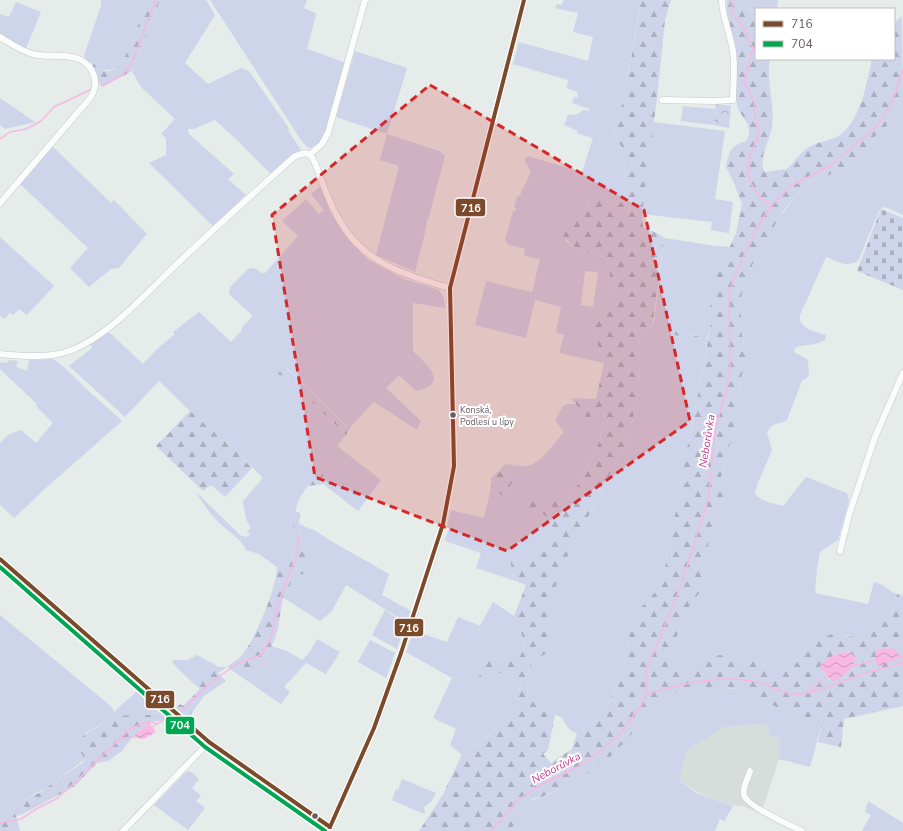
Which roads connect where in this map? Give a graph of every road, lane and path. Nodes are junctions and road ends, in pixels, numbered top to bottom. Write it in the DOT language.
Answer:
graph roads {
  1 [pos="365,0"];
  2 [pos="524,0"];
  3 [pos="722,0"];
  4 [pos="0,37"];
  5 [pos="662,100"];
  6 [pos="310,155"];
  7 [pos="0,203"];
  8 [pos="450,288"];
  9 [pos="0,354"];
  10 [pos="903,373"];
  11 [pos="840,550"];
  12 [pos="0,559"];
  13 [pos="209,742"];
  14 [pos="750,772"];
  15 [pos="329,829"];
  16 [pos="123,831"];
  17 [pos="802,831"];
  1 -- 6 [label="street"];
  2 -- 8 [label="street"];
  3 -- 5 [label="street"];
  4 -- 7 [label="street"];
  6 -- 8 [label="street"];
  6 -- 9 [label="street"];
  8 -- 15 [label="street"];
  10 -- 11 [label="street"];
  12 -- 13 [label="street"];
  13 -- 15 [label="street"];
  13 -- 16 [label="street"];
  14 -- 17 [label="street"];
}
